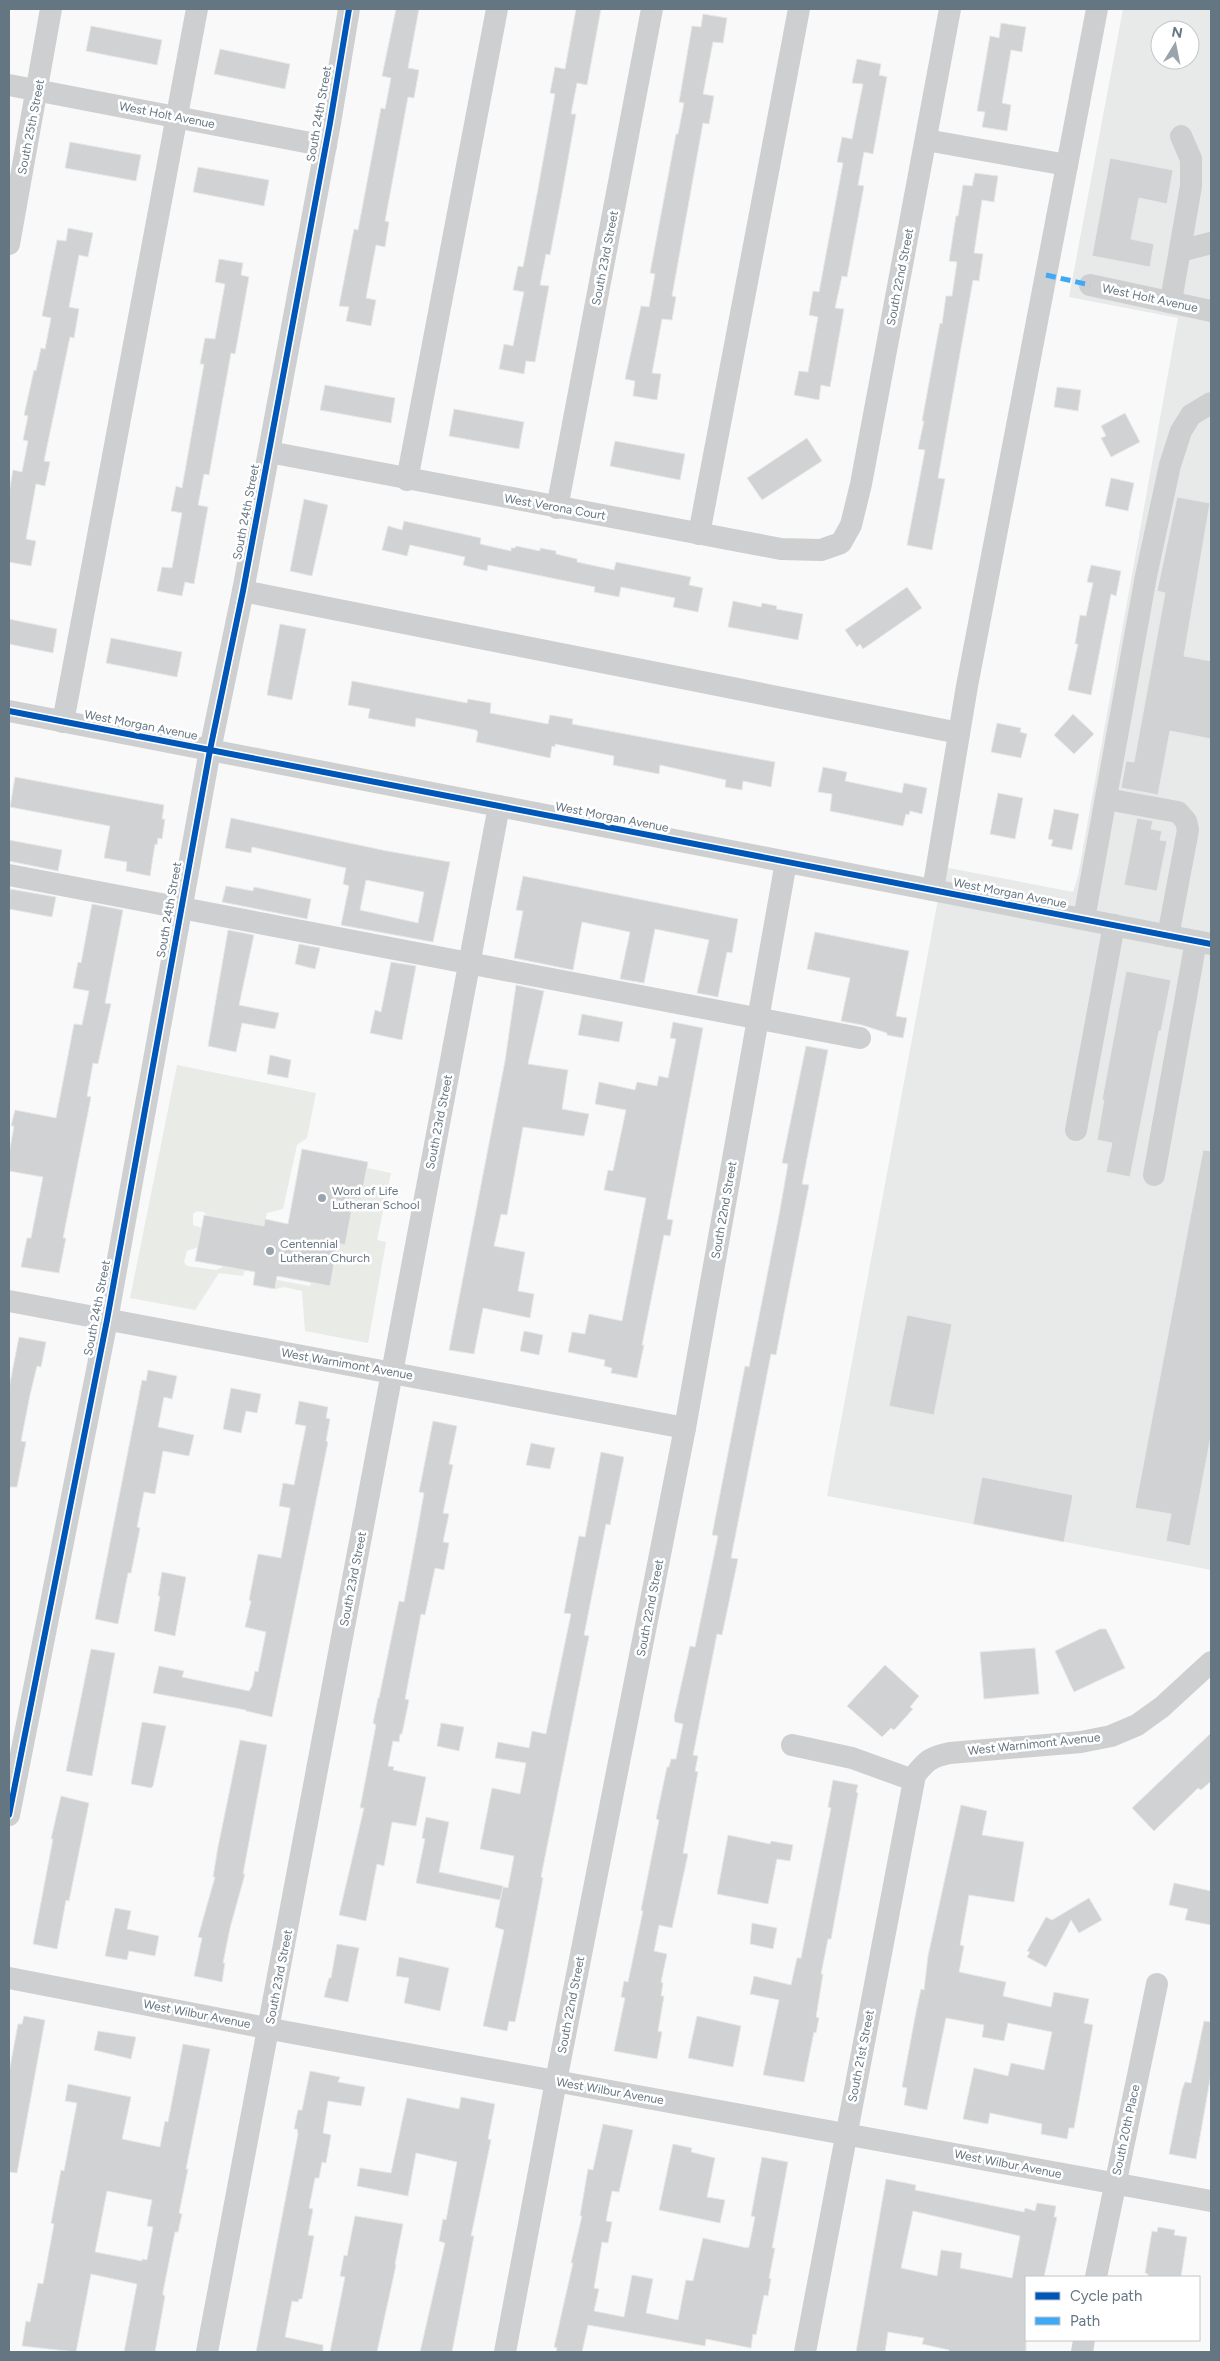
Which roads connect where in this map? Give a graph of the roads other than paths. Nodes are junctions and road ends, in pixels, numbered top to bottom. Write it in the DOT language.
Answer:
graph roads {
  1 [pos="51,9"];
  2 [pos="197,9"];
  3 [pos="349,9"];
  4 [pos="497,9"];
  5 [pos="652,9"];
  6 [pos="799,9"];
  7 [pos="950,9"];
  8 [pos="1097,9"];
  9 [pos="9,85"];
  10 [pos="38,91"];
  11 [pos="176,117"];
  12 [pos="1181,136"];
  13 [pos="926,140"];
  14 [pos="326,146"];
  15 [pos="1067,165"];
  16 [pos="1211,243"];
  17 [pos="9,244"];
  18 [pos="1180,250"];
  19 [pos="1090,285"];
  20 [pos="1171,301"];
  21 [pos="1211,310"];
  22 [pos="1211,403"];
  23 [pos="269,452"];
  24 [pos="407,480"];
  25 [pos="557,508"];
  26 [pos="700,534"];
  27 [pos="841,542"];
  28 [pos="242,592"];
  29 [pos="9,711"];
  30 [pos="63,722"];
  31 [pos="959,732"];
  32 [pos="210,750"];
  33 [pos="1106,799"];
  34 [pos="499,806"];
  35 [pos="786,862"];
  36 [pos="9,875"];
  37 [pos="933,890"];
  38 [pos="181,907"];
  39 [pos="1084,919"];
  40 [pos="1114,925"];
  41 [pos="1168,936"];
  42 [pos="1203,942"];
  43 [pos="469,963"];
  44 [pos="758,1019"];
  45 [pos="860,1038"];
  46 [pos="1076,1130"];
  47 [pos="1154,1175"];
  48 [pos="9,1301"];
  49 [pos="106,1320"];
  50 [pos="392,1372"];
  51 [pos="686,1428"];
  52 [pos="1211,1662"];
  53 [pos="792,1746"];
  54 [pos="919,1772"];
  55 [pos="9,1815"];
  56 [pos="9,1978"];
  57 [pos="1157,1984"];
  58 [pos="269,2028"];
  59 [pos="556,2081"];
  60 [pos="847,2133"];
  61 [pos="1115,2183"];
  62 [pos="1211,2201"];
  63 [pos="1096,2276"];
  64 [pos="207,2352"];
  65 [pos="505,2352"];
  66 [pos="805,2352"];
  1 -- 10 [label="street, South 25th Street"];
  2 -- 11 [label="street"];
  3 -- 14 [label="street, South 24th Street"];
  4 -- 24 [label="street"];
  5 -- 25 [label="street, South 23rd Street"];
  6 -- 26 [label="street"];
  7 -- 13 [label="street, South 22nd Street"];
  8 -- 15 [label="street"];
  9 -- 10 [label="street, West Holt Avenue"];
  10 -- 11 [label="street, West Holt Avenue"];
  10 -- 17 [label="street, South 25th Street"];
  11 -- 14 [label="street, West Holt Avenue"];
  11 -- 30 [label="street"];
  12 -- 18 [label="street"];
  13 -- 15 [label="street"];
  13 -- 27 [label="street, South 22nd Street"];
  14 -- 23 [label="street, South 24th Street"];
  15 -- 31 [label="street"];
  16 -- 18 [label="street"];
  18 -- 20 [label="street"];
  19 -- 20 [label="street, West Holt Avenue"];
  20 -- 21 [label="street, West Holt Avenue"];
  22 -- 33 [label="street"];
  23 -- 24 [label="street, West Verona Court"];
  23 -- 28 [label="street, South 24th Street"];
  24 -- 25 [label="street, West Verona Court"];
  25 -- 26 [label="street, West Verona Court"];
  26 -- 27 [label="street, West Verona Court"];
  28 -- 31 [label="street"];
  28 -- 32 [label="street, South 24th Street"];
  29 -- 30 [label="street, West Morgan Avenue"];
  30 -- 32 [label="street, West Morgan Avenue"];
  31 -- 37 [label="street"];
  32 -- 34 [label="street, West Morgan Avenue"];
  32 -- 38 [label="street, South 24th Street"];
  33 -- 39 [label="street"];
  33 -- 41 [label="street"];
  34 -- 35 [label="street, West Morgan Avenue"];
  34 -- 43 [label="street, South 23rd Street"];
  35 -- 37 [label="street, West Morgan Avenue"];
  35 -- 44 [label="street, South 22nd Street"];
  36 -- 38 [label="street"];
  37 -- 39 [label="street, West Morgan Avenue"];
  38 -- 43 [label="street"];
  38 -- 49 [label="street, South 24th Street"];
  39 -- 40 [label="street, West Morgan Avenue"];
  40 -- 41 [label="street, West Morgan Avenue"];
  40 -- 46 [label="street"];
  41 -- 42 [label="street, West Morgan Avenue"];
  42 -- 47 [label="street"];
  43 -- 44 [label="street"];
  43 -- 50 [label="street, South 23rd Street"];
  44 -- 45 [label="street"];
  44 -- 51 [label="street, South 22nd Street"];
  48 -- 49 [label="street, West Warnimont Avenue"];
  49 -- 50 [label="street, West Warnimont Avenue"];
  49 -- 55 [label="street, South 24th Street"];
  50 -- 51 [label="street, West Warnimont Avenue"];
  50 -- 58 [label="street, South 23rd Street"];
  51 -- 59 [label="street, South 22nd Street"];
  52 -- 54 [label="street, West Warnimont Avenue"];
  53 -- 54 [label="street"];
  54 -- 60 [label="street, South 21st Street"];
  56 -- 58 [label="street, West Wilbur Avenue"];
  57 -- 61 [label="street, South 20th Place"];
  58 -- 59 [label="street, West Wilbur Avenue"];
  58 -- 64 [label="street, South 23rd Street"];
  59 -- 60 [label="street, West Wilbur Avenue"];
  59 -- 65 [label="street, South 22nd Street"];
  60 -- 61 [label="street, West Wilbur Avenue"];
  60 -- 66 [label="street, South 21st Street"];
  61 -- 62 [label="street, West Wilbur Avenue"];
  61 -- 63 [label="street, South 20th Place"];
}
